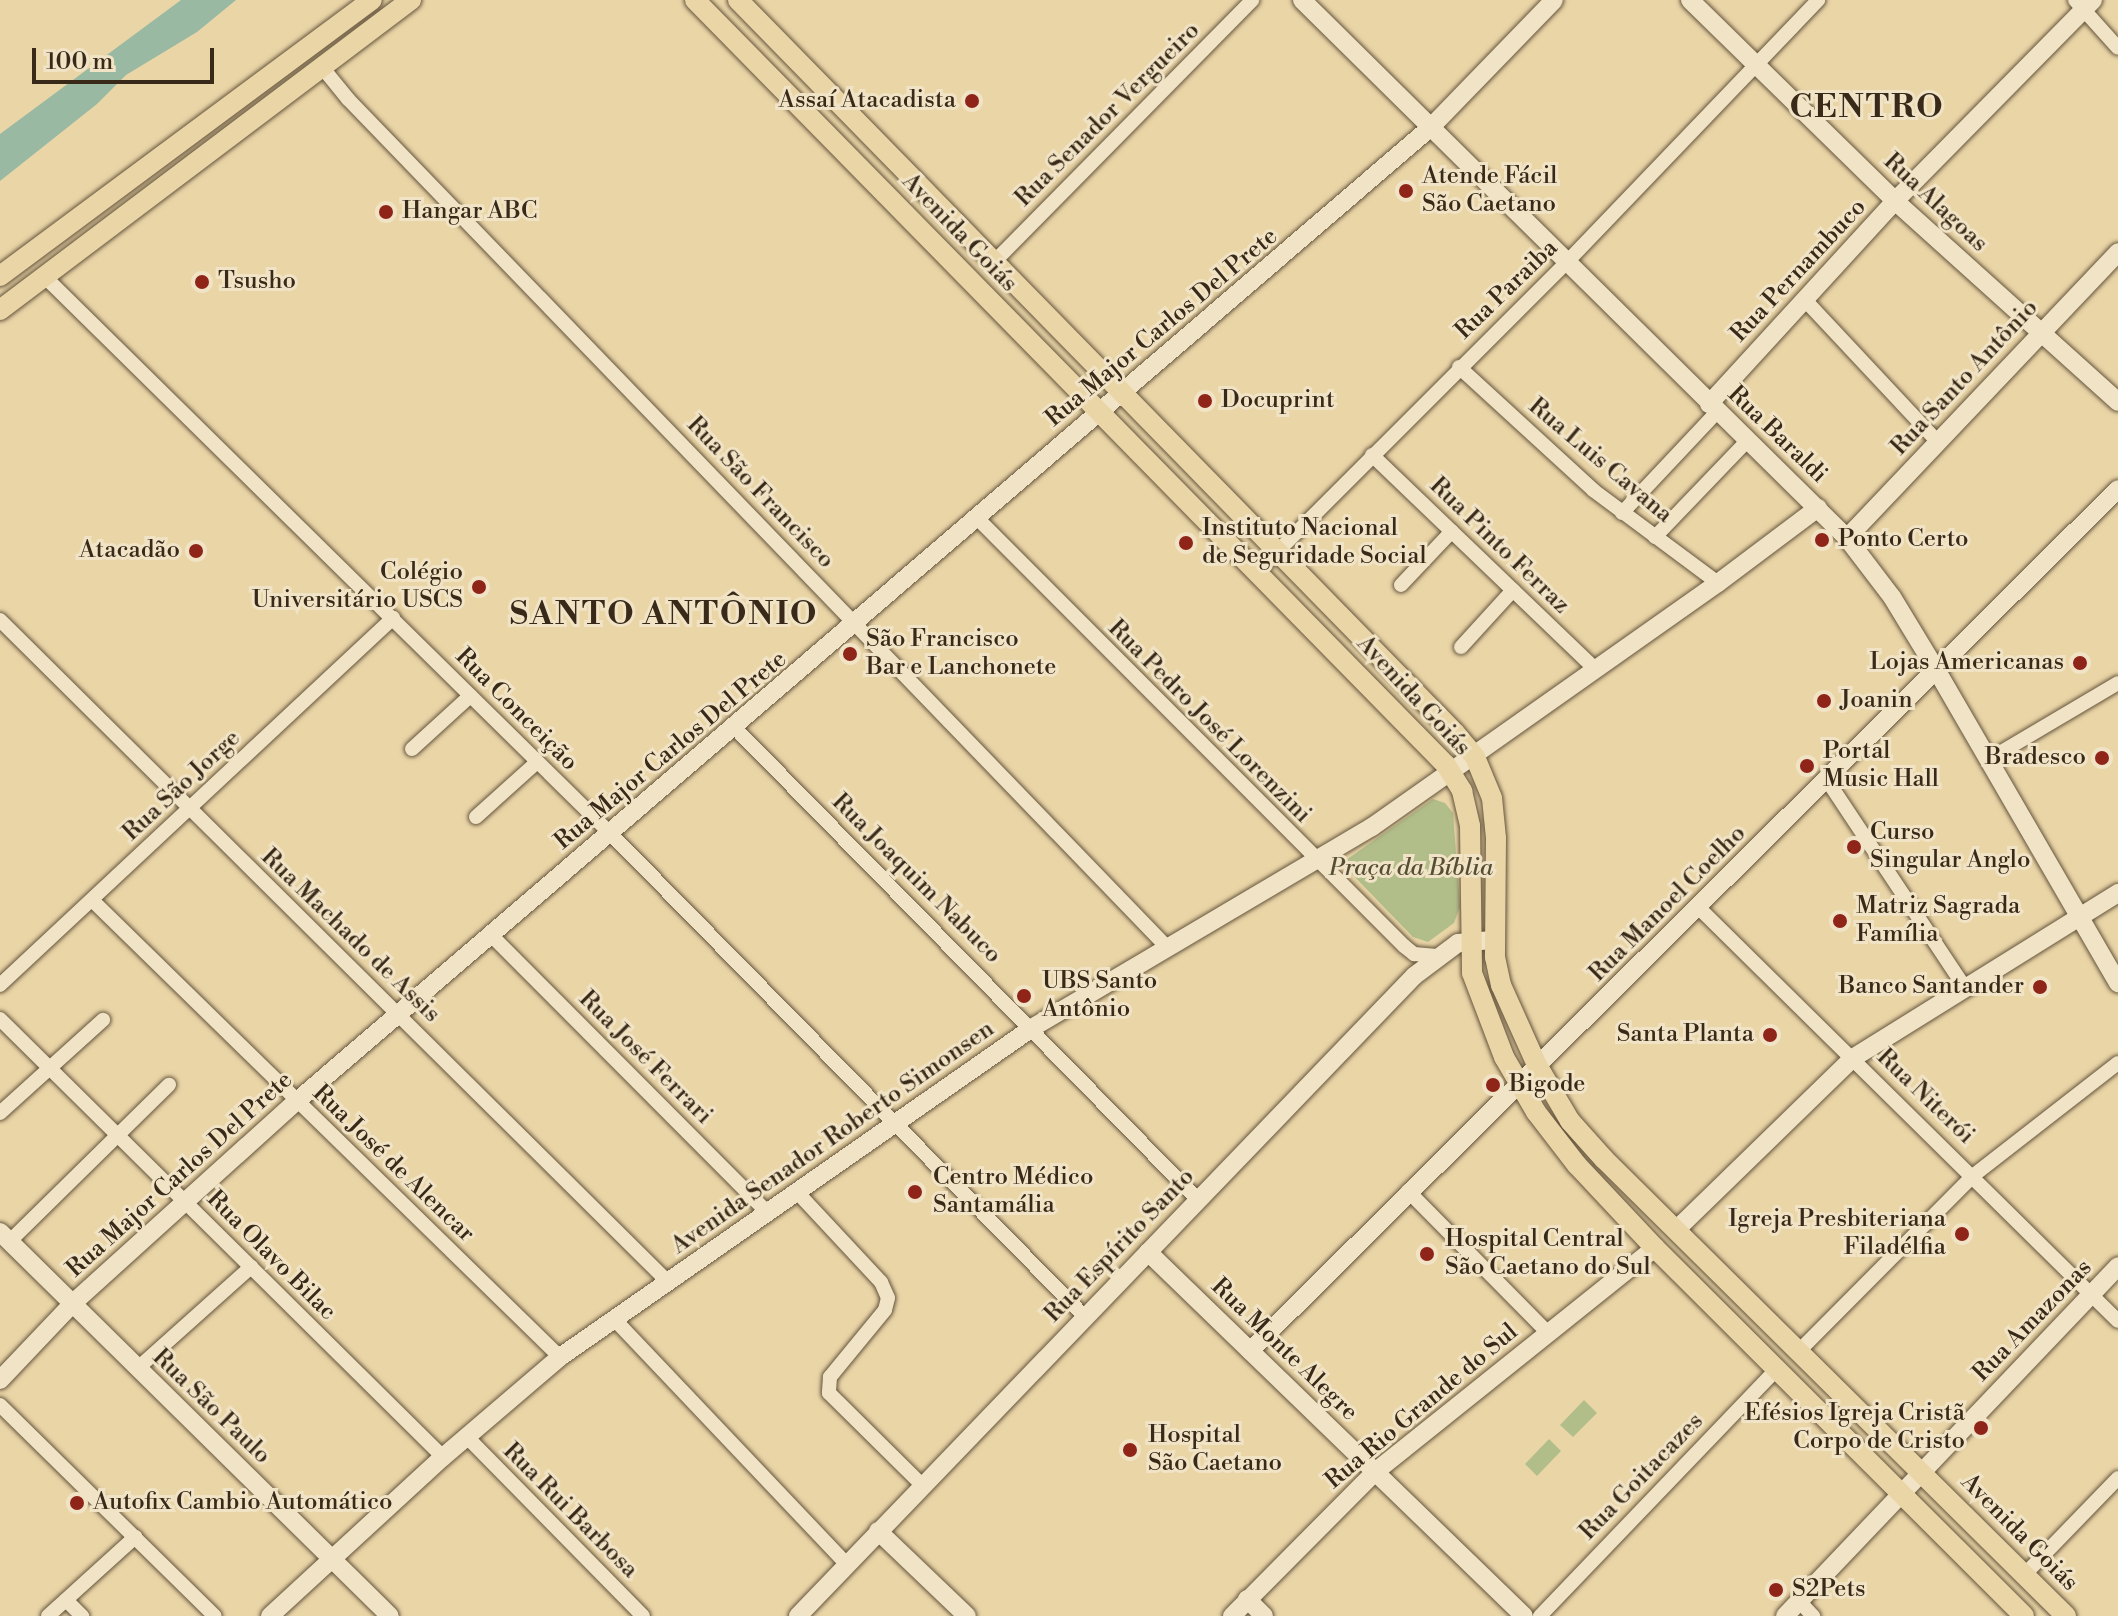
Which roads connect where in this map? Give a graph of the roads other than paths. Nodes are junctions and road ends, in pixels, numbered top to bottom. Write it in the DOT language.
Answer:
graph roads {
  1 [pos="372,0"];
  2 [pos="411,0"];
  3 [pos="695,0"];
  4 [pos="738,0"];
  5 [pos="1252,0"];
  6 [pos="1302,0"];
  7 [pos="1554,0"];
  8 [pos="1690,0"];
  9 [pos="1818,0"];
  10 [pos="2084,3"];
  11 [pos="335,27"];
  12 [pos="2118,48"];
  13 [pos="1755,65"];
  14 [pos="322,67"];
  15 [pos="1432,126"];
  16 [pos="1895,201"];
  17 [pos="2118,252"];
  18 [pos="996,260"];
  19 [pos="1567,262"];
  20 [pos="0,276"];
  21 [pos="45,277"];
  22 [pos="1805,300"];
  23 [pos="0,310"];
  24 [pos="2039,331"];
  25 [pos="1459,367"];
  26 [pos="1121,396"];
  27 [pos="2118,402"];
  28 [pos="1713,408"];
  29 [pos="1100,414"];
  30 [pos="1747,441"];
  31 [pos="1938,442"];
  32 [pos="1372,455"];
  33 [pos="2118,489"];
  34 [pos="1818,508"];
  35 [pos="1622,513"];
  36 [pos="976,517"];
  37 [pos="1452,531"];
  38 [pos="1655,537"];
  39 [pos="1847,538"];
  40 [pos="1277,549"];
  41 [pos="1256,573"];
  42 [pos="1718,583"];
  43 [pos="1401,585"];
  44 [pos="1513,590"];
  45 [pos="393,618"];
  46 [pos="0,620"];
  47 [pos="856,625"];
  48 [pos="1461,647"];
  49 [pos="1596,670"];
  50 [pos="1937,671"];
  51 [pos="2118,683"];
  52 [pos="470,696"];
  53 [pos="735,728"];
  54 [pos="412,749"];
  55 [pos="1475,757"];
  56 [pos="1988,760"];
  57 [pos="537,762"];
  58 [pos="1451,772"];
  59 [pos="1827,780"];
  60 [pos="189,809"];
  61 [pos="476,817"];
  62 [pos="610,833"];
  63 [pos="1317,862"];
  64 [pos="2118,893"];
  65 [pos="93,901"];
  66 [pos="1699,908"];
  67 [pos="2079,917"];
  68 [pos="492,936"];
  69 [pos="1495,940"];
  70 [pos="1469,941"];
  71 [pos="1168,948"];
  72 [pos="1414,954"];
  73 [pos="1437,956"];
  74 [pos="1414,976"];
  75 [pos="2118,983"];
  76 [pos="0,985"];
  77 [pos="1964,986"];
  78 [pos="400,1015"];
  79 [pos="0,1019"];
  80 [pos="103,1020"];
  81 [pos="1032,1028"];
  82 [pos="1853,1058"];
  83 [pos="2118,1063"];
  84 [pos="1537,1065"];
  85 [pos="49,1068"];
  86 [pos="169,1085"];
  87 [pos="1520,1085"];
  88 [pos="297,1101"];
  89 [pos="0,1113"];
  90 [pos="894,1122"];
  91 [pos="117,1135"];
  92 [pos="1974,1175"];
  93 [pos="1408,1191"];
  94 [pos="797,1192"];
  95 [pos="1198,1200"];
  96 [pos="186,1202"];
  97 [pos="767,1212"];
  98 [pos="1677,1229"];
  99 [pos="5,1237"];
  100 [pos="1655,1248"];
  101 [pos="1148,1252"];
  102 [pos="2118,1266"];
  103 [pos="251,1267"];
  104 [pos="669,1283"];
  105 [pos="2092,1294"];
  106 [pos="72,1304"];
  107 [pos="1085,1317"];
  108 [pos="615,1320"];
  109 [pos="2118,1321"];
  110 [pos="1548,1333"];
  111 [pos="1800,1350"];
  112 [pos="1250,1351"];
  113 [pos="560,1357"];
  114 [pos="138,1368"];
  115 [pos="1777,1369"];
  116 [pos="0,1380"];
  117 [pos="0,1405"];
  118 [pos="467,1437"];
  119 [pos="443,1457"];
  120 [pos="1375,1472"];
  121 [pos="1922,1473"];
  122 [pos="2118,1478"];
  123 [pos="922,1485"];
  124 [pos="1902,1493"];
  125 [pos="878,1531"];
  126 [pos="135,1537"];
  127 [pos="333,1559"];
  128 [pos="846,1563"];
  129 [pos="2024,1575"];
  130 [pos="1247,1599"];
  131 [pos="66,1600"];
  132 [pos="1799,1601"];
  133 [pos="1515,1613"];
  134 [pos="48,1616"];
  135 [pos="82,1616"];
  136 [pos="215,1616"];
  137 [pos="270,1616"];
  138 [pos="390,1616"];
  139 [pos="643,1616"];
  140 [pos="798,1616"];
  141 [pos="967,1616"];
  142 [pos="1232,1616"];
  143 [pos="1264,1616"];
  144 [pos="1540,1616"];
  145 [pos="1785,1616"];
  146 [pos="1813,1616"];
  147 [pos="2024,1616"];
  148 [pos="2066,1616"];
  1 -- 11 [label="main road"];
  2 -- 14 [label="main road"];
  3 -- 29 [label="main road, Avenida Goiás"];
  4 -- 18 [label="main road, Avenida Goiás"];
  5 -- 18 [label="street, Rua Senador Vergueiro"];
  6 -- 15 [label="street, Rua Baraldi"];
  7 -- 15 [label="street, Rua Major Carlos Del Prete"];
  8 -- 13 [label="street, Rua Alagoas"];
  9 -- 13 [label="street, Rua Paraiba"];
  10 -- 12 [label="street"];
  10 -- 16 [label="street, Rua Pernambuco"];
  11 -- 14 [label="main road"];
  11 -- 20 [label="main road"];
  13 -- 16 [label="street, Rua Alagoas"];
  13 -- 19 [label="street, Rua Paraiba"];
  14 -- 21 [label="main road"];
  14 -- 47 [label="street, Rua São Francisco"];
  15 -- 19 [label="street, Rua Baraldi"];
  15 -- 26 [label="street, Rua Major Carlos Del Prete"];
  16 -- 22 [label="street, Rua Pernambuco"];
  16 -- 24 [label="street, Rua Alagoas"];
  17 -- 24 [label="street, Rua Santo Antônio"];
  18 -- 26 [label="main road, Avenida Goiás"];
  19 -- 25 [label="street, Rua Paraiba"];
  19 -- 28 [label="street, Rua Baraldi"];
  21 -- 23 [label="main road"];
  21 -- 45 [label="street, Rua Conceição"];
  22 -- 28 [label="street, Rua Pernambuco"];
  22 -- 31 [label="street"];
  24 -- 27 [label="street, Rua Alagoas"];
  24 -- 31 [label="street, Rua Santo Antônio"];
  25 -- 32 [label="street, Rua Paraiba"];
  25 -- 35 [label="street, Rua Luis Cavana"];
  26 -- 29 [label="street, Rua Major Carlos Del Prete"];
  26 -- 40 [label="main road, Avenida Goiás"];
  28 -- 30 [label="street, Rua Baraldi"];
  28 -- 35 [label="street"];
  29 -- 36 [label="street, Rua Major Carlos Del Prete"];
  29 -- 41 [label="main road, Avenida Goiás"];
  30 -- 34 [label="street, Rua Baraldi"];
  30 -- 38 [label="street"];
  31 -- 39 [label="street, Rua Santo Antônio"];
  32 -- 37 [label="street, Rua Pinto Ferraz"];
  32 -- 40 [label="street, Rua Paraiba"];
  33 -- 50 [label="street, Rua Manoel Coelho"];
  34 -- 39 [label="street, Rua Baraldi"];
  34 -- 42 [label="street, Avenida Senador Roberto Simonsen"];
  35 -- 38 [label="street, Rua Luis Cavana"];
  36 -- 47 [label="street, Rua Major Carlos Del Prete"];
  36 -- 63 [label="street, Rua Pedro José Lorenzini"];
  37 -- 43 [label="street"];
  37 -- 44 [label="street, Rua Pinto Ferraz"];
  38 -- 42 [label="street, Rua Luis Cavana"];
  39 -- 50 [label="street, Rua Baraldi"];
  40 -- 41 [label="street, Rua Paraiba"];
  40 -- 55 [label="main road, Avenida Goiás"];
  41 -- 58 [label="main road, Avenida Goiás"];
  42 -- 49 [label="street, Avenida Senador Roberto Simonsen"];
  44 -- 48 [label="street"];
  44 -- 49 [label="street, Rua Pinto Ferraz"];
  45 -- 52 [label="street, Rua Conceição"];
  45 -- 60 [label="street, Rua São Jorge"];
  46 -- 60 [label="street, Rua Machado de Assis"];
  47 -- 53 [label="street, Rua Major Carlos Del Prete"];
  47 -- 71 [label="street, Rua São Francisco"];
  49 -- 55 [label="street, Avenida Senador Roberto Simonsen"];
  50 -- 56 [label="street, Rua Baraldi"];
  50 -- 59 [label="street, Rua Manoel Coelho"];
  51 -- 56 [label="street"];
  52 -- 54 [label="street"];
  52 -- 57 [label="street, Rua Conceição"];
  53 -- 62 [label="street, Rua Major Carlos Del Prete"];
  53 -- 81 [label="street, Rua Joaquim Nabuco"];
  55 -- 58 [label="street, Avenida Senador Roberto Simonsen"];
  55 -- 69 [label="main road, Avenida Goiás"];
  56 -- 67 [label="street, Rua Baraldi"];
  57 -- 61 [label="street"];
  57 -- 62 [label="street, Rua Conceição"];
  58 -- 63 [label="street, Avenida Senador Roberto Simonsen"];
  58 -- 70 [label="main road, Avenida Goiás"];
  59 -- 66 [label="street, Rua Manoel Coelho"];
  59 -- 77 [label="street"];
  60 -- 65 [label="street, Rua São Jorge"];
  60 -- 78 [label="street, Rua Machado de Assis"];
  62 -- 68 [label="street, Rua Major Carlos Del Prete"];
  62 -- 90 [label="street, Rua Conceição"];
  63 -- 71 [label="street, Avenida Senador Roberto Simonsen"];
  63 -- 72 [label="street, Rua Pedro José Lorenzini"];
  64 -- 67 [label="street"];
  65 -- 76 [label="street, Rua São Jorge"];
  65 -- 88 [label="street, Rua José de Alencar"];
  66 -- 82 [label="street, Rua Niterói"];
  66 -- 84 [label="street, Rua Manoel Coelho"];
  67 -- 75 [label="street, Rua Baraldi"];
  67 -- 77 [label="street"];
  68 -- 78 [label="street, Rua Major Carlos Del Prete"];
  68 -- 97 [label="street, Rua José Ferrari"];
  69 -- 70 [label="street, Rua Espírito Santo"];
  69 -- 84 [label="main road, Avenida Goiás"];
  70 -- 73 [label="street, Rua Espírito Santo"];
  70 -- 87 [label="main road, Avenida Goiás"];
  71 -- 81 [label="street, Avenida Senador Roberto Simonsen"];
  72 -- 73 [label="street"];
  72 -- 74 [label="street"];
  73 -- 74 [label="street, Rua Espírito Santo"];
  74 -- 95 [label="street, Rua Espírito Santo"];
  77 -- 82 [label="street"];
  78 -- 88 [label="street, Rua Major Carlos Del Prete"];
  78 -- 104 [label="street, Rua Machado de Assis"];
  79 -- 85 [label="street, Rua Olavo Bilac"];
  80 -- 85 [label="street"];
  81 -- 90 [label="street, Avenida Senador Roberto Simonsen"];
  81 -- 95 [label="street, Rua Joaquim Nabuco"];
  82 -- 92 [label="street, Rua Niterói"];
  82 -- 98 [label="street"];
  83 -- 92 [label="street"];
  84 -- 87 [label="street, Rua Manoel Coelho"];
  84 -- 98 [label="main road, Avenida Goiás"];
  85 -- 89 [label="street"];
  85 -- 91 [label="street, Rua Olavo Bilac"];
  86 -- 91 [label="street"];
  87 -- 93 [label="street, Rua Manoel Coelho"];
  87 -- 100 [label="main road, Avenida Goiás"];
  88 -- 96 [label="street, Rua Major Carlos Del Prete"];
  88 -- 113 [label="street, Rua José de Alencar"];
  90 -- 94 [label="street, Avenida Senador Roberto Simonsen"];
  90 -- 107 [label="street, Rua Conceição"];
  91 -- 96 [label="street, Rua Olavo Bilac"];
  91 -- 99 [label="street"];
  92 -- 105 [label="street, Rua Niterói"];
  92 -- 111 [label="street"];
  93 -- 110 [label="street"];
  93 -- 112 [label="street, Rua Manoel Coelho"];
  94 -- 97 [label="street, Avenida Senador Roberto Simonsen"];
  94 -- 123 [label="street"];
  95 -- 101 [label="street, Rua Espírito Santo"];
  96 -- 103 [label="street, Rua Olavo Bilac"];
  96 -- 106 [label="street, Rua Major Carlos Del Prete"];
  97 -- 104 [label="street, Avenida Senador Roberto Simonsen"];
  98 -- 111 [label="main road, Avenida Goiás"];
  99 -- 106 [label="street, Rua São Paulo"];
  100 -- 110 [label="street, Rua Rio Grande do Sul"];
  100 -- 115 [label="main road, Avenida Goiás"];
  101 -- 107 [label="street, Rua Espírito Santo"];
  101 -- 112 [label="street, Rua Monte Alegre"];
  102 -- 105 [label="street, Rua Amazonas"];
  103 -- 114 [label="street"];
  103 -- 119 [label="street, Rua Olavo Bilac"];
  104 -- 108 [label="street, Avenida Senador Roberto Simonsen"];
  105 -- 109 [label="street, Rua Niterói"];
  105 -- 121 [label="street, Rua Amazonas"];
  106 -- 114 [label="street, Rua São Paulo"];
  106 -- 116 [label="street, Rua Major Carlos Del Prete"];
  107 -- 123 [label="street, Rua Espírito Santo"];
  108 -- 113 [label="street, Avenida Senador Roberto Simonsen"];
  108 -- 128 [label="street"];
  110 -- 120 [label="street, Rua Rio Grande do Sul"];
  111 -- 121 [label="main road, Avenida Goiás"];
  112 -- 120 [label="street, Rua Monte Alegre"];
  113 -- 118 [label="street, Avenida Senador Roberto Simonsen"];
  114 -- 127 [label="street, Rua São Paulo"];
  115 -- 124 [label="main road, Avenida Goiás"];
  115 -- 144 [label="street, Rua Goitacazes"];
  117 -- 126 [label="street"];
  118 -- 119 [label="street, Avenida Senador Roberto Simonsen"];
  118 -- 139 [label="street, Rua Rui Barbosa"];
  119 -- 127 [label="street, Avenida Senador Roberto Simonsen"];
  120 -- 130 [label="street, Rua Rio Grande do Sul"];
  120 -- 133 [label="street, Rua Monte Alegre"];
  121 -- 124 [label="street, Rua Amazonas"];
  121 -- 129 [label="main road, Avenida Goiás"];
  122 -- 129 [label="street"];
  123 -- 125 [label="street, Rua Espírito Santo"];
  124 -- 132 [label="street, Rua Amazonas"];
  124 -- 147 [label="main road, Avenida Goiás"];
  125 -- 128 [label="street, Rua Espírito Santo"];
  125 -- 141 [label="street"];
  126 -- 131 [label="street"];
  126 -- 136 [label="street"];
  127 -- 137 [label="street, Avenida Senador Roberto Simonsen"];
  127 -- 138 [label="street, Rua São Paulo"];
  128 -- 140 [label="street, Rua Espírito Santo"];
  129 -- 148 [label="main road, Avenida Goiás"];
  130 -- 142 [label="street, Rua Rio Grande do Sul"];
  130 -- 143 [label="street"];
  131 -- 134 [label="street"];
  131 -- 135 [label="street"];
  132 -- 145 [label="street, Rua Amazonas"];
  132 -- 146 [label="street"];
}
